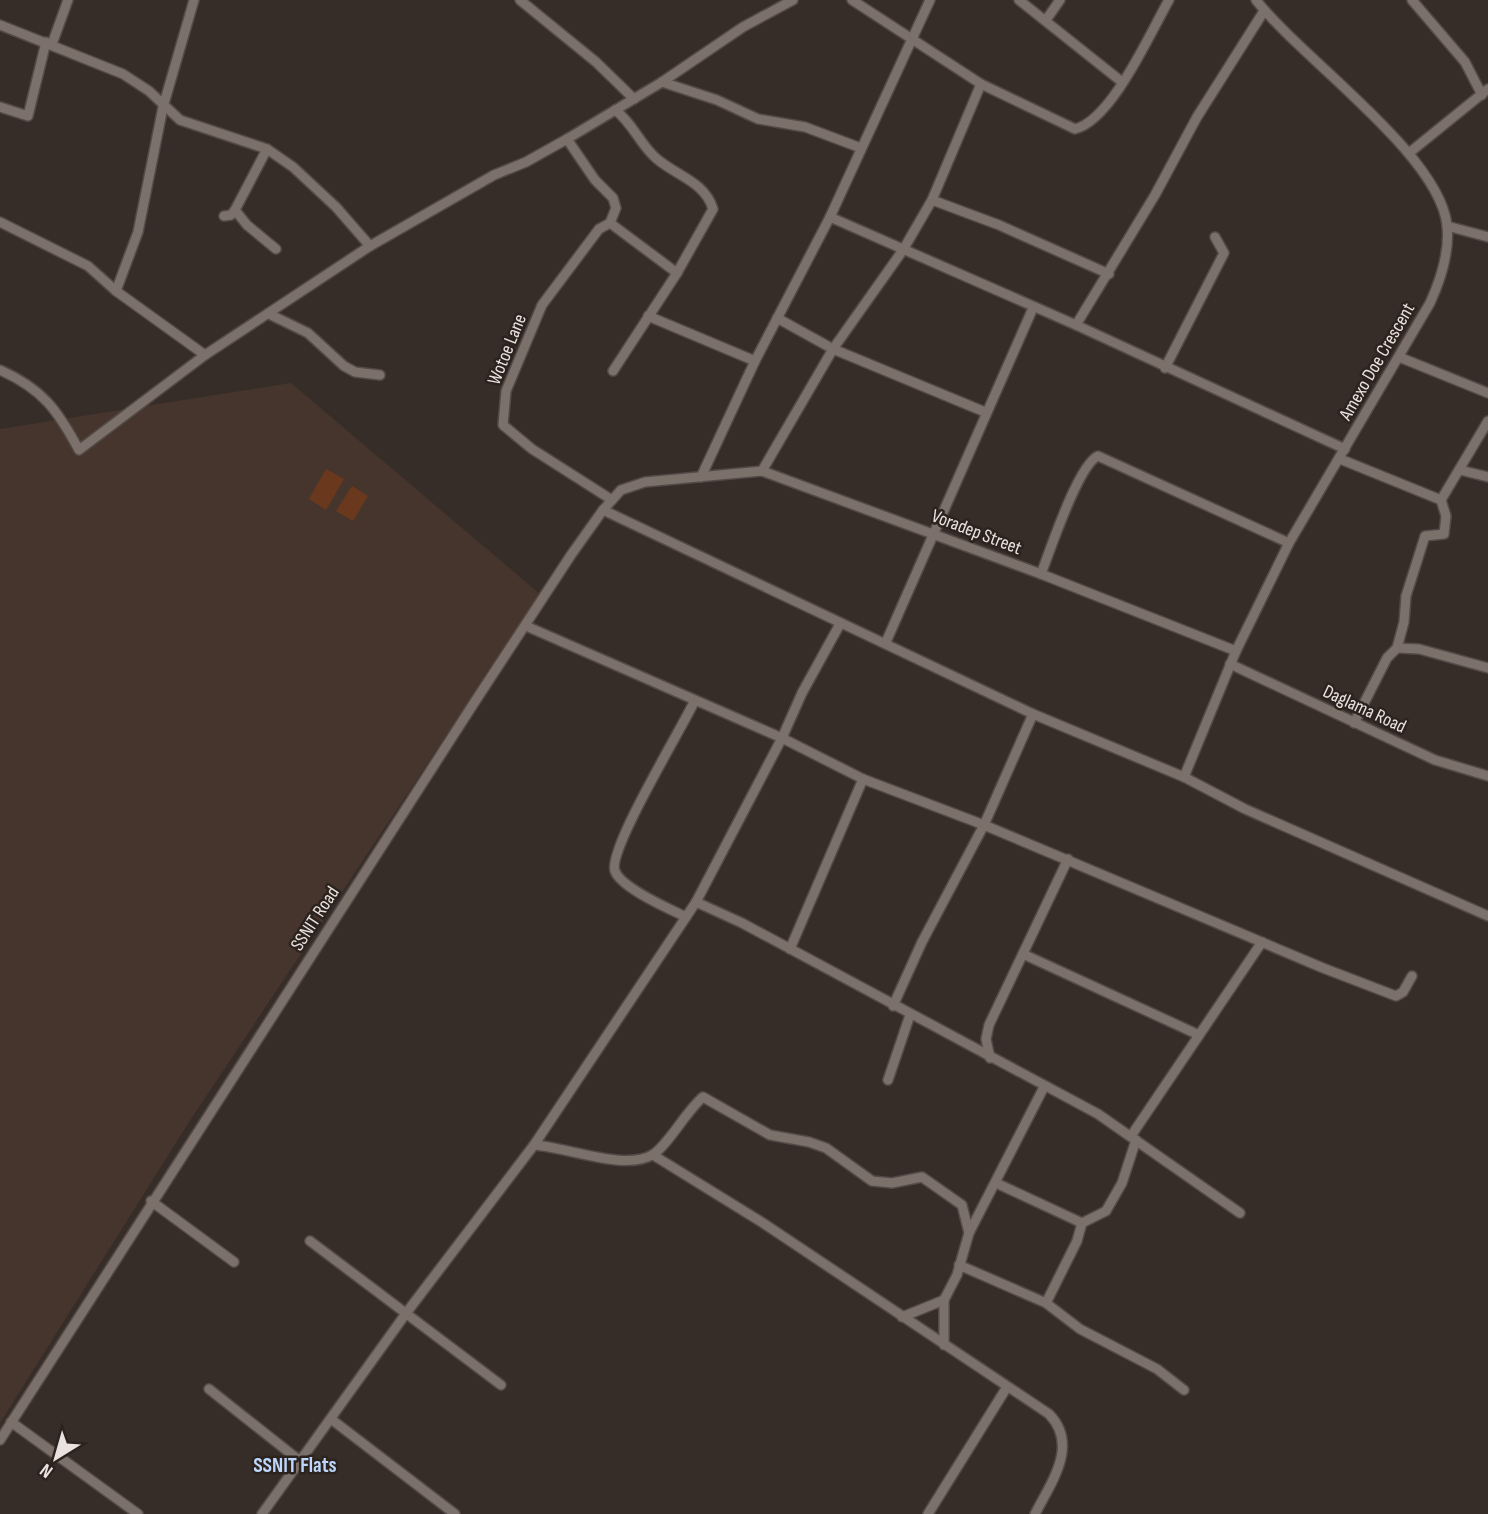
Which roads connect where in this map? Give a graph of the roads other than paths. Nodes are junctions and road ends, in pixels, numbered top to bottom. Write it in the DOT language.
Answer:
graph roads {
  1 [pos="68,0"];
  2 [pos="194,0"];
  3 [pos="520,0"];
  4 [pos="793,0"];
  5 [pos="852,0"];
  6 [pos="930,0"];
  7 [pos="1019,0"];
  8 [pos="1059,0"];
  9 [pos="1169,0"];
  10 [pos="1256,0"];
  11 [pos="1412,0"];
  12 [pos="1264,11"];
  13 [pos="1046,20"];
  14 [pos="0,25"];
  15 [pos="911,36"];
  16 [pos="49,43"];
  17 [pos="662,82"];
  18 [pos="1122,82"];
  19 [pos="981,84"];
  20 [pos="1485,92"];
  21 [pos="634,99"];
  22 [pos="0,107"];
  23 [pos="163,107"];
  24 [pos="615,110"];
  25 [pos="567,139"];
  26 [pos="861,148"];
  27 [pos="267,149"];
  28 [pos="1409,153"];
  29 [pos="932,200"];
  30 [pos="235,210"];
  31 [pos="224,216"];
  32 [pos="830,216"];
  33 [pos="0,222"];
  34 [pos="610,223"];
  35 [pos="1447,226"];
  36 [pos="1215,237"];
  37 [pos="1488,237"];
  38 [pos="370,246"];
  39 [pos="276,249"];
  40 [pos="903,250"];
  41 [pos="677,273"];
  42 [pos="1109,274"];
  43 [pos="116,291"];
  44 [pos="1033,308"];
  45 [pos="269,314"];
  46 [pos="648,316"];
  47 [pos="777,318"];
  48 [pos="1076,325"];
  49 [pos="833,349"];
  50 [pos="205,355"];
  51 [pos="1399,357"];
  52 [pos="755,361"];
  53 [pos="1165,368"];
  54 [pos="0,370"];
  55 [pos="613,371"];
  56 [pos="380,375"];
  57 [pos="1488,393"];
  58 [pos="985,412"];
  59 [pos="1488,421"];
  60 [pos="1345,449"];
  61 [pos="1340,459"];
  62 [pos="1460,470"];
  63 [pos="762,471"];
  64 [pos="701,477"];
  65 [pos="1488,477"];
  66 [pos="612,500"];
  67 [pos="1441,500"];
  68 [pos="603,510"];
  69 [pos="934,534"];
  70 [pos="1289,543"];
  71 [pos="1041,574"];
  72 [pos="840,624"];
  73 [pos="526,626"];
  74 [pos="886,642"];
  75 [pos="1398,649"];
  76 [pos="1236,651"];
  77 [pos="1230,664"];
  78 [pos="1488,668"];
  79 [pos="694,702"];
  80 [pos="1033,714"];
  81 [pos="1354,723"];
  82 [pos="782,738"];
  83 [pos="1488,776"];
  84 [pos="1184,777"];
  85 [pos="863,779"];
  86 [pos="985,825"];
  87 [pos="1068,859"];
  88 [pos="696,902"];
  89 [pos="1488,916"];
  90 [pos="686,918"];
  91 [pos="1262,942"];
  92 [pos="790,949"];
  93 [pos="1023,954"];
  94 [pos="1412,976"];
  95 [pos="893,1006"];
  96 [pos="910,1015"];
  97 [pos="1199,1035"];
  98 [pos="990,1058"];
  99 [pos="888,1080"];
  100 [pos="1044,1087"];
  101 [pos="1134,1138"];
  102 [pos="534,1145"];
  103 [pos="653,1155"];
  104 [pos="996,1183"];
  105 [pos="151,1201"];
  106 [pos="1240,1213"];
  107 [pos="1082,1223"];
  108 [pos="969,1233"];
  109 [pos="310,1241"];
  110 [pos="234,1262"];
  111 [pos="960,1265"];
  112 [pos="944,1300"];
  113 [pos="1046,1303"];
  114 [pos="407,1312"];
  115 [pos="902,1317"];
  116 [pos="944,1345"];
  117 [pos="501,1385"];
  118 [pos="1007,1387"];
  119 [pos="209,1389"];
  120 [pos="1184,1390"];
  121 [pos="331,1419"];
  122 [pos="11,1422"];
  123 [pos="0,1440"];
  124 [pos="300,1461"];
  125 [pos="138,1514"];
  126 [pos="262,1514"];
  127 [pos="455,1514"];
  128 [pos="928,1514"];
  129 [pos="1035,1514"];
  1 -- 16 [label="street"];
  2 -- 23 [label="street"];
  3 -- 21 [label="street"];
  4 -- 17 [label="street"];
  5 -- 15 [label="street"];
  6 -- 15 [label="street"];
  7 -- 13 [label="street"];
  8 -- 13 [label="street"];
  9 -- 18 [label="street"];
  10 -- 12 [label="street, Amexo Doe Crescent"];
  11 -- 20 [label="street"];
  12 -- 28 [label="street, Amexo Doe Crescent"];
  12 -- 42 [label="street"];
  13 -- 18 [label="street"];
  14 -- 16 [label="street"];
  15 -- 19 [label="street"];
  15 -- 26 [label="street"];
  16 -- 22 [label="street"];
  16 -- 23 [label="street"];
  17 -- 21 [label="street"];
  17 -- 26 [label="street"];
  18 -- 19 [label="street"];
  19 -- 29 [label="street"];
  20 -- 28 [label="street"];
  21 -- 24 [label="street"];
  23 -- 27 [label="street"];
  23 -- 43 [label="street"];
  24 -- 25 [label="street"];
  24 -- 41 [label="street"];
  25 -- 34 [label="street"];
  25 -- 38 [label="street"];
  26 -- 32 [label="street"];
  27 -- 30 [label="street"];
  27 -- 38 [label="street"];
  28 -- 35 [label="street, Amexo Doe Crescent"];
  29 -- 40 [label="street"];
  29 -- 42 [label="street"];
  30 -- 31 [label="street"];
  30 -- 39 [label="street"];
  32 -- 40 [label="street"];
  32 -- 47 [label="street"];
  33 -- 43 [label="street"];
  34 -- 41 [label="street"];
  34 -- 66 [label="street, Wotoe Lane"];
  35 -- 37 [label="street"];
  35 -- 51 [label="street, Amexo Doe Crescent"];
  36 -- 53 [label="street"];
  38 -- 45 [label="street"];
  40 -- 44 [label="street"];
  40 -- 49 [label="street"];
  41 -- 46 [label="street"];
  42 -- 48 [label="street"];
  43 -- 50 [label="street"];
  44 -- 48 [label="street"];
  44 -- 58 [label="street"];
  45 -- 50 [label="street"];
  45 -- 56 [label="street"];
  46 -- 52 [label="street"];
  46 -- 55 [label="street"];
  47 -- 49 [label="street"];
  47 -- 52 [label="street"];
  48 -- 53 [label="street"];
  49 -- 58 [label="street"];
  49 -- 63 [label="street"];
  50 -- 54 [label="street"];
  51 -- 57 [label="street"];
  51 -- 60 [label="street, Amexo Doe Crescent"];
  52 -- 64 [label="street"];
  53 -- 60 [label="street"];
  58 -- 69 [label="street"];
  59 -- 62 [label="street"];
  60 -- 61 [label="street, Amexo Doe Crescent"];
  61 -- 67 [label="street"];
  61 -- 70 [label="street, Amexo Doe Crescent"];
  62 -- 65 [label="street"];
  62 -- 67 [label="street"];
  63 -- 64 [label="street, Voradep Street"];
  63 -- 69 [label="street, Voradep Street"];
  64 -- 66 [label="street, SSNIT Road"];
  66 -- 68 [label="street, SSNIT Road"];
  67 -- 75 [label="street"];
  68 -- 72 [label="street"];
  68 -- 73 [label="street, SSNIT Road"];
  69 -- 71 [label="street, Voradep Street"];
  69 -- 74 [label="street"];
  70 -- 71 [label="street"];
  70 -- 76 [label="street, Amexo Doe Crescent"];
  71 -- 76 [label="street, Voradep Street"];
  72 -- 74 [label="street"];
  72 -- 82 [label="street"];
  73 -- 79 [label="street"];
  73 -- 105 [label="street, SSNIT Road"];
  74 -- 80 [label="street"];
  75 -- 78 [label="street"];
  75 -- 81 [label="street"];
  76 -- 77 [label="street, Amexo Doe Crescent"];
  77 -- 81 [label="street, Daglama Road"];
  77 -- 84 [label="street, Amexo Doe Crescent"];
  79 -- 82 [label="street"];
  79 -- 90 [label="street"];
  80 -- 84 [label="street"];
  80 -- 86 [label="street"];
  81 -- 83 [label="street, Daglama Road"];
  82 -- 85 [label="street"];
  82 -- 88 [label="street"];
  84 -- 89 [label="street"];
  85 -- 86 [label="street"];
  85 -- 92 [label="street"];
  86 -- 87 [label="street"];
  86 -- 95 [label="street"];
  87 -- 91 [label="street"];
  87 -- 93 [label="street"];
  88 -- 90 [label="street"];
  88 -- 92 [label="street"];
  90 -- 102 [label="street"];
  91 -- 94 [label="street"];
  91 -- 97 [label="street"];
  92 -- 95 [label="street"];
  93 -- 97 [label="street"];
  93 -- 98 [label="street"];
  95 -- 96 [label="street"];
  96 -- 98 [label="street"];
  96 -- 99 [label="street"];
  97 -- 101 [label="street"];
  98 -- 100 [label="street"];
  100 -- 101 [label="street"];
  100 -- 104 [label="street"];
  101 -- 106 [label="street"];
  101 -- 107 [label="street"];
  102 -- 103 [label="street"];
  102 -- 114 [label="street"];
  103 -- 108 [label="street"];
  103 -- 115 [label="street"];
  104 -- 107 [label="street"];
  104 -- 108 [label="street"];
  105 -- 110 [label="street"];
  105 -- 122 [label="street, SSNIT Road"];
  107 -- 113 [label="street"];
  108 -- 111 [label="street"];
  109 -- 114 [label="street"];
  111 -- 112 [label="street"];
  111 -- 113 [label="street"];
  112 -- 115 [label="street"];
  112 -- 116 [label="street"];
  113 -- 120 [label="street"];
  114 -- 117 [label="street"];
  114 -- 121 [label="street"];
  115 -- 116 [label="street"];
  116 -- 118 [label="street"];
  118 -- 128 [label="street"];
  118 -- 129 [label="street"];
  119 -- 124 [label="street"];
  121 -- 124 [label="street"];
  121 -- 127 [label="street"];
  122 -- 123 [label="street, SSNIT Road"];
  122 -- 125 [label="street"];
  124 -- 126 [label="street"];
}
